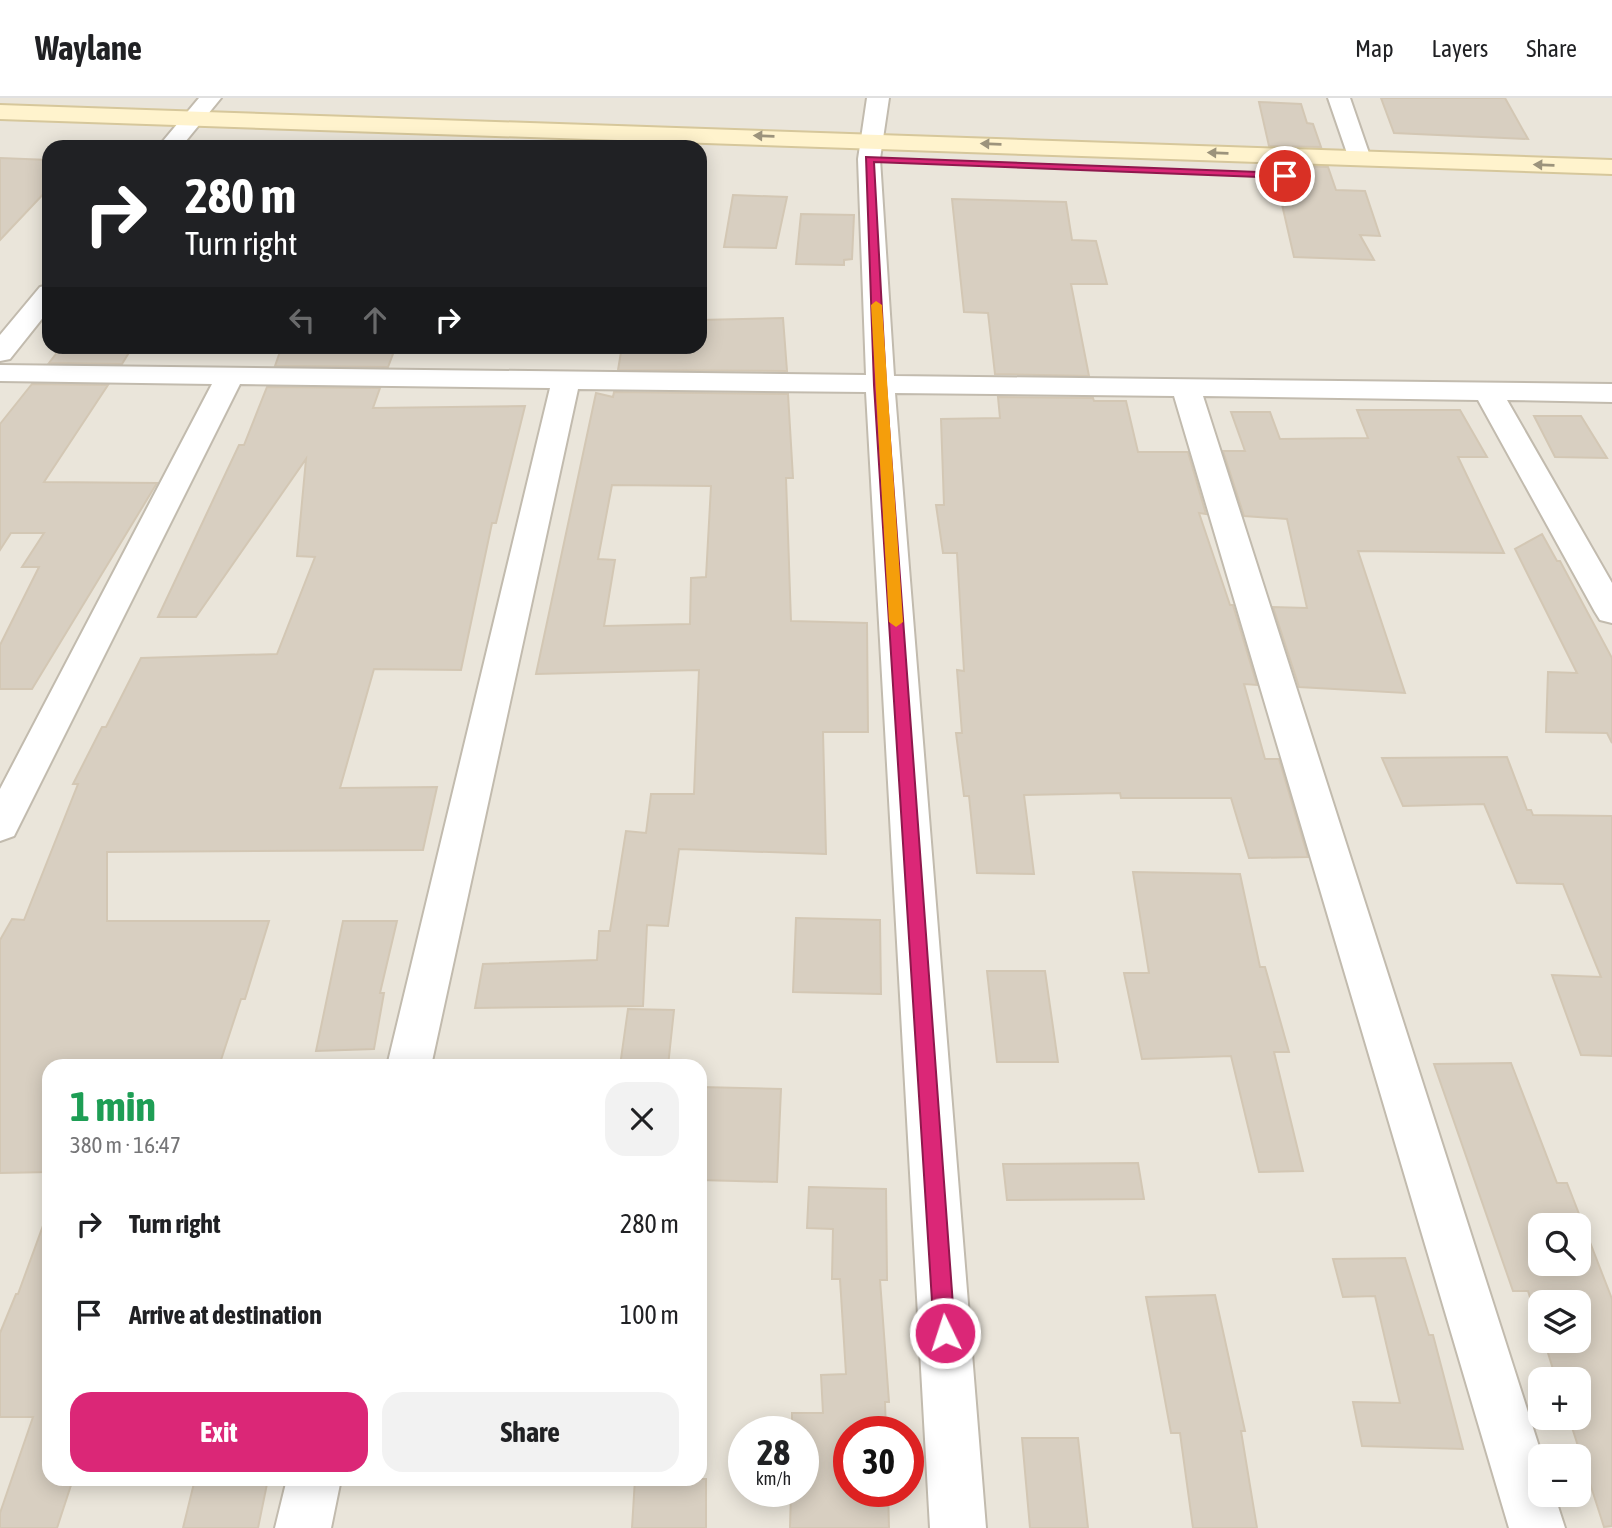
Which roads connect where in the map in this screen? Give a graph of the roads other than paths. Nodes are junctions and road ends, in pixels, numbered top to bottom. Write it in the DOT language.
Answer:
graph roads {
  1 [pos="209,98"];
  2 [pos="878,98"];
  3 [pos="1339,98"];
  4 [pos="0,112"];
  5 [pos="192,119"];
  6 [pos="0,131"];
  7 [pos="142,140"];
  8 [pos="175,140"];
  9 [pos="651,140"];
  10 [pos="707,143"];
  11 [pos="870,150"];
  12 [pos="707,154"];
  13 [pos="1360,159"];
  14 [pos="1612,167"];
  15 [pos="1612,187"];
  16 [pos="42,302"];
  17 [pos="0,353"];
  18 [pos="0,373"];
  19 [pos="230,376"];
  20 [pos="566,381"];
  21 [pos="880,385"];
  22 [pos="1186,388"];
  23 [pos="1488,392"];
  24 [pos="1612,393"];
  25 [pos="1612,612"];
  26 [pos="0,826"];
  27 [pos="411,1059"];
  28 [pos="312,1486"];
  29 [pos="303,1528"];
  30 [pos="958,1528"];
  31 [pos="1537,1528"];
  1 -- 5 [label="street"];
  2 -- 11 [label="street"];
  3 -- 13 [label="street"];
  4 -- 5 [label="main road"];
  5 -- 8 [label="street"];
  9 -- 5 [label="main road, one-way"];
  6 -- 7 [label="main road"];
  11 -- 10 [label="main road, one-way"];
  11 -- 12 [label="main road"];
  13 -- 11 [label="main road, one-way"];
  11 -- 15 [label="main road"];
  11 -- 21 [label="street"];
  14 -- 13 [label="main road, one-way"];
  16 -- 17 [label="street"];
  18 -- 19 [label="street"];
  19 -- 20 [label="street"];
  19 -- 26 [label="street"];
  20 -- 21 [label="street"];
  20 -- 27 [label="street"];
  21 -- 22 [label="street"];
  21 -- 30 [label="street"];
  22 -- 23 [label="street"];
  22 -- 31 [label="street"];
  23 -- 24 [label="street"];
  23 -- 25 [label="street"];
  28 -- 29 [label="street"];
}
